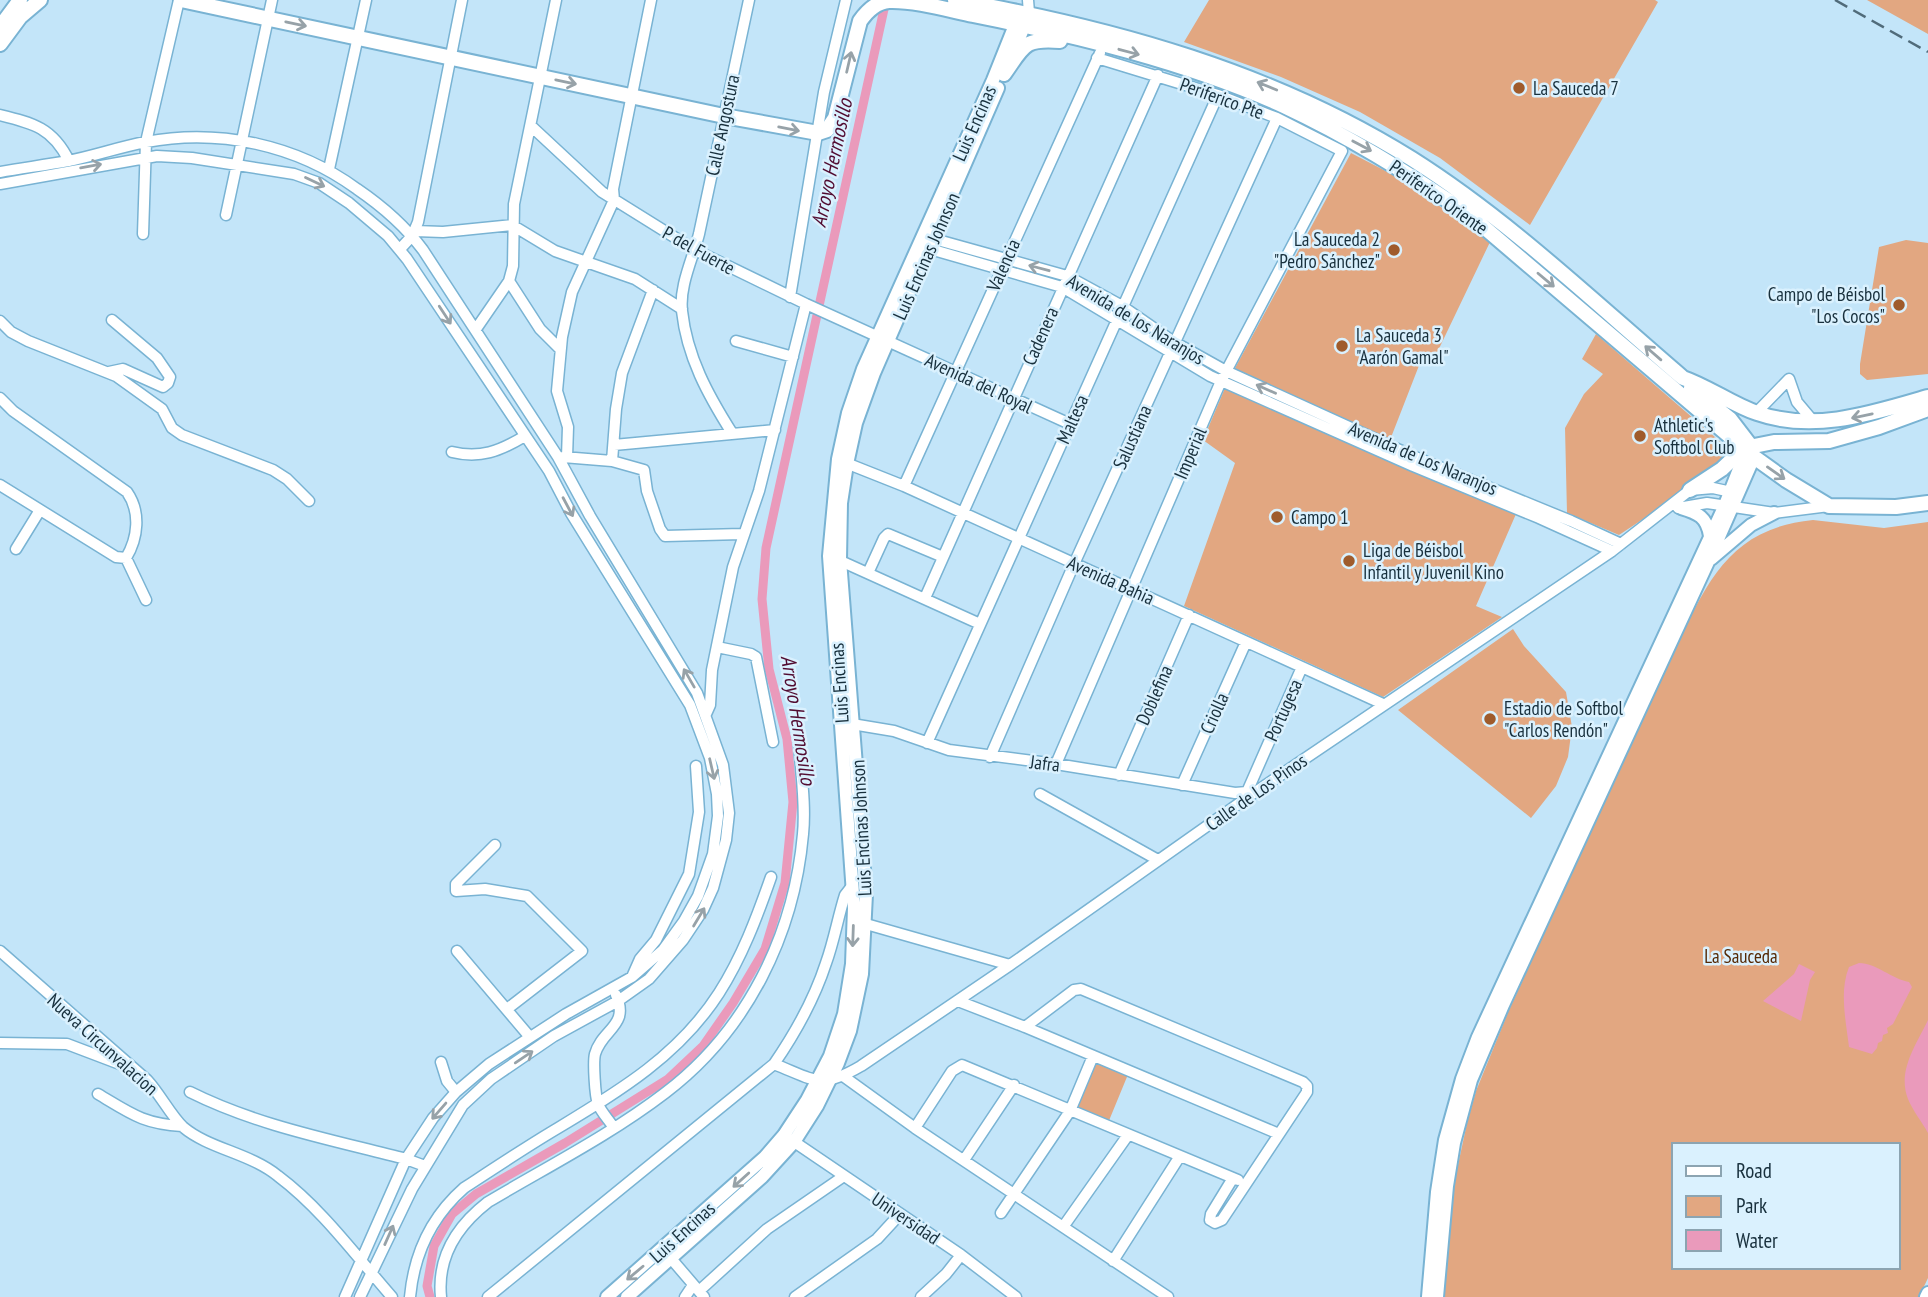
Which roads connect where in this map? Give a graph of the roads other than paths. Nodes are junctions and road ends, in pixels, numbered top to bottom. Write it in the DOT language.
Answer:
graph roads {
  1 [pos="180,0"];
  2 [pos="272,0"];
  3 [pos="366,0"];
  4 [pos="462,0"];
  5 [pos="556,0"];
  6 [pos="651,0"];
  7 [pos="749,0"];
  8 [pos="846,0"];
  9 [pos="955,0"];
  10 [pos="28,2"];
  11 [pos="886,2"];
  12 [pos="1024,12"];
  13 [pos="268,18"];
  14 [pos="0,27"];
  15 [pos="358,37"];
  16 [pos="0,44"];
  17 [pos="1098,49"];
  18 [pos="450,58"];
  19 [pos="1004,74"];
  20 [pos="1158,75"];
  21 [pos="540,76"];
  22 [pos="1218,94"];
  23 [pos="632,96"];
  24 [pos="0,115"];
  25 [pos="724,116"];
  26 [pos="1277,118"];
  27 [pos="531,126"];
  28 [pos="818,133"];
  29 [pos="240,141"];
  30 [pos="146,142"];
  31 [pos="1342,151"];
  32 [pos="144,158"];
  33 [pos="69,161"];
  34 [pos="236,164"];
  35 [pos="329,169"];
  36 [pos="0,172"];
  37 [pos="0,184"];
  38 [pos="614,200"];
  39 [pos="226,215"];
  40 [pos="512,225"];
  41 [pos="143,234"];
  42 [pos="414,234"];
  43 [pos="926,242"];
  44 [pos="400,250"];
  45 [pos="695,250"];
  46 [pos="585,260"];
  47 [pos="1004,264"];
  48 [pos="1067,276"];
  49 [pos="509,281"];
  50 [pos="1062,287"];
  51 [pos="653,290"];
  52 [pos="790,297"];
  53 [pos="806,304"];
  54 [pos="1122,306"];
  55 [pos="681,309"];
  56 [pos="1116,319"];
  57 [pos="112,320"];
  58 [pos="0,321"];
  59 [pos="476,329"];
  60 [pos="883,339"];
  61 [pos="736,341"];
  62 [pos="1174,342"];
  63 [pos="560,349"];
  64 [pos="1169,353"];
  65 [pos="793,356"];
  66 [pos="109,372"];
  67 [pos="956,372"];
  68 [pos="1224,376"];
  69 [pos="1683,378"];
  70 [pos="1928,397"];
  71 [pos="0,398"];
  72 [pos="1012,399"];
  73 [pos="1928,409"];
  74 [pos="1756,412"];
  75 [pos="1813,421"];
  76 [pos="1070,424"];
  77 [pos="775,430"];
  78 [pos="732,433"];
  79 [pos="524,436"];
  80 [pos="614,445"];
  81 [pos="1750,451"];
  82 [pos="452,452"];
  83 [pos="562,457"];
  84 [pos="612,461"];
  85 [pos="842,461"];
  86 [pos="0,485"];
  87 [pos="904,486"];
  88 [pos="1690,491"];
  89 [pos="1734,493"];
  90 [pos="309,501"];
  91 [pos="1928,503"];
  92 [pos="1729,506"];
  93 [pos="1829,506"];
  94 [pos="1681,508"];
  95 [pos="40,510"];
  96 [pos="1661,513"];
  97 [pos="1774,513"];
  98 [pos="961,514"];
  99 [pos="742,534"];
  100 [pos="1710,537"];
  101 [pos="1018,538"];
  102 [pos="1616,548"];
  103 [pos="16,549"];
  104 [pos="943,557"];
  105 [pos="126,558"];
  106 [pos="834,558"];
  107 [pos="1708,562"];
  108 [pos="1074,564"];
  109 [pos="622,568"];
  110 [pos="868,573"];
  111 [pos="610,577"];
  112 [pos="1132,589"];
  113 [pos="925,598"];
  114 [pos="146,600"];
  115 [pos="1189,615"];
  116 [pos="981,624"];
  117 [pos="1246,642"];
  118 [pos="718,647"];
  119 [pos="1302,667"];
  120 [pos="1383,704"];
  121 [pos="706,714"];
  122 [pos="848,723"];
  123 [pos="773,742"];
  124 [pos="927,743"];
  125 [pos="799,744"];
  126 [pos="990,757"];
  127 [pos="1056,764"];
  128 [pos="696,766"];
  129 [pos="1119,775"];
  130 [pos="1182,785"];
  131 [pos="1249,793"];
  132 [pos="1040,794"];
  133 [pos="495,845"];
  134 [pos="1158,860"];
  135 [pos="771,877"];
  136 [pos="852,886"];
  137 [pos="866,924"];
  138 [pos="0,951"];
  139 [pos="457,951"];
  140 [pos="1010,965"];
  141 [pos="632,977"];
  142 [pos="612,989"];
  143 [pos="618,1000"];
  144 [pos="958,1001"];
  145 [pos="507,1009"];
  146 [pos="1025,1027"];
  147 [pos="529,1036"];
  148 [pos="0,1043"];
  149 [pos="1093,1056"];
  150 [pos="440,1062"];
  151 [pos="774,1064"];
  152 [pos="135,1070"];
  153 [pos="843,1076"];
  154 [pos="824,1081"];
  155 [pos="1014,1085"];
  156 [pos="190,1092"];
  157 [pos="456,1092"];
  158 [pos="98,1094"];
  159 [pos="598,1104"];
  160 [pos="1070,1111"];
  161 [pos="182,1126"];
  162 [pos="613,1127"];
  163 [pos="915,1128"];
  164 [pos="1279,1134"];
  165 [pos="1128,1135"];
  166 [pos="789,1139"];
  167 [pos="1180,1156"];
  168 [pos="406,1159"];
  169 [pos="964,1160"];
  170 [pos="425,1166"];
  171 [pos="844,1176"];
  172 [pos="1233,1178"];
  173 [pos="1245,1183"];
  174 [pos="1013,1194"];
  175 [pos="1001,1213"];
  176 [pos="900,1214"];
  177 [pos="1063,1227"];
  178 [pos="668,1254"];
  179 [pos="961,1255"];
  180 [pos="1113,1261"];
  181 [pos="362,1263"];
  182 [pos="372,1274"];
  183 [pos="699,1291"];
  184 [pos="345,1296"];
  185 [pos="360,1297"];
  186 [pos="392,1297"];
  187 [pos="410,1297"];
  188 [pos="441,1297"];
  189 [pos="488,1297"];
  190 [pos="607,1297"];
  191 [pos="627,1297"];
  192 [pos="685,1297"];
  193 [pos="796,1297"];
  194 [pos="921,1297"];
  195 [pos="1016,1297"];
  196 [pos="1168,1297"];
  197 [pos="1428,1297"];
  198 [pos="1437,1297"];
  1 -- 13 [label="highway"];
  1 -- 30 [label="street"];
  2 -- 13 [label="street"];
  3 -- 15 [label="street"];
  4 -- 18 [label="street"];
  5 -- 21 [label="street"];
  6 -- 23 [label="street"];
  7 -- 25 [label="street, Calle Angostura"];
  8 -- 28 [label="street"];
  9 -- 12 [label="highway, Periferico Oriente"];
  10 -- 14 [label="highway"];
  10 -- 16 [label="highway"];
  11 -- 12 [label="highway, Periferico Oriente"];
  28 -- 11 [label="highway, one-way"];
  12 -- 17 [label="highway, Periferico Oriente"];
  12 -- 19 [label="main road, Luis Encinas Johnson"];
  12 -- 43 [label="main road, Luis Encinas"];
  69 -- 12 [label="highway, Periferico Oriente, one-way"];
  13 -- 15 [label="highway, one-way"];
  13 -- 29 [label="street"];
  15 -- 18 [label="highway"];
  15 -- 35 [label="street"];
  17 -- 19 [label="highway"];
  17 -- 20 [label="street, Periferico Pte"];
  17 -- 47 [label="street, Valencia"];
  17 -- 81 [label="highway, Periferico Oriente, one-way"];
  18 -- 21 [label="highway"];
  18 -- 42 [label="street"];
  19 -- 43 [label="main road, Luis Encinas Johnson"];
  20 -- 22 [label="street, Periferico Pte"];
  20 -- 48 [label="street, Cadenera"];
  21 -- 23 [label="highway, one-way"];
  21 -- 27 [label="street"];
  22 -- 26 [label="street, Periferico Pte"];
  22 -- 54 [label="street, Maltesa"];
  23 -- 25 [label="highway"];
  23 -- 38 [label="street"];
  24 -- 33 [label="street"];
  25 -- 28 [label="highway, one-way"];
  25 -- 45 [label="street, Calle Angostura"];
  26 -- 31 [label="street, Periferico Pte"];
  26 -- 62 [label="street, Salustiana"];
  27 -- 38 [label="street, P del Fuerte"];
  27 -- 40 [label="street"];
  28 -- 52 [label="street"];
  29 -- 30 [label="street"];
  29 -- 34 [label="street"];
  29 -- 35 [label="street"];
  30 -- 32 [label="street"];
  30 -- 33 [label="street"];
  31 -- 68 [label="street, Imperial"];
  32 -- 34 [label="street"];
  37 -- 32 [label="street, one-way"];
  32 -- 41 [label="street"];
  33 -- 36 [label="street"];
  34 -- 39 [label="street"];
  34 -- 44 [label="street, one-way"];
  35 -- 42 [label="street"];
  38 -- 45 [label="street, P del Fuerte"];
  38 -- 46 [label="street"];
  40 -- 42 [label="street"];
  40 -- 46 [label="street"];
  40 -- 49 [label="street"];
  42 -- 44 [label="street"];
  42 -- 59 [label="street"];
  43 -- 47 [label="street, Avenida de los Naranjos"];
  43 -- 60 [label="main road, Luis Encinas Johnson"];
  44 -- 79 [label="street, one-way"];
  45 -- 52 [label="street, P del Fuerte"];
  45 -- 55 [label="street, Calle Angostura"];
  46 -- 51 [label="street"];
  46 -- 63 [label="street"];
  48 -- 47 [label="street, Avenida de los Naranjos, one-way"];
  47 -- 50 [label="street, Avenida de los Naranjos"];
  47 -- 67 [label="street, Valencia"];
  48 -- 50 [label="street, Cadenera"];
  48 -- 54 [label="street, Avenida de los Naranjos"];
  49 -- 59 [label="street"];
  49 -- 63 [label="street"];
  50 -- 56 [label="street, Avenida de los Naranjos"];
  50 -- 72 [label="street, Cadenera"];
  51 -- 55 [label="street"];
  51 -- 80 [label="street"];
  52 -- 53 [label="street, P del Fuerte"];
  53 -- 60 [label="street, P del Fuerte"];
  53 -- 65 [label="street"];
  54 -- 56 [label="street, Maltesa"];
  54 -- 62 [label="street, Avenida de los Naranjos"];
  55 -- 78 [label="street"];
  56 -- 64 [label="street, Avenida de los Naranjos"];
  56 -- 76 [label="street, Maltesa"];
  57 -- 66 [label="street"];
  58 -- 66 [label="street"];
  59 -- 83 [label="street"];
  60 -- 67 [label="street, Avenida del Royal"];
  60 -- 85 [label="main road, Luis Encinas Johnson"];
  61 -- 65 [label="street"];
  62 -- 64 [label="street, Salustiana"];
  62 -- 68 [label="street, Avenida de los Naranjos"];
  63 -- 83 [label="street"];
  64 -- 68 [label="street, Avenida de los Naranjos"];
  64 -- 108 [label="street, Salustiana"];
  65 -- 77 [label="street"];
  66 -- 90 [label="street"];
  67 -- 72 [label="street, Avenida del Royal"];
  67 -- 87 [label="street, Valencia"];
  68 -- 102 [label="street, Avenida de Los Naranjos"];
  68 -- 112 [label="street, Imperial"];
  69 -- 74 [label="highway, Periferico Oriente"];
  69 -- 81 [label="highway"];
  70 -- 75 [label="highway, Periferico Oriente, one-way"];
  71 -- 105 [label="street"];
  72 -- 76 [label="street, Avenida del Royal"];
  72 -- 98 [label="street, Cadenera"];
  73 -- 81 [label="highway"];
  74 -- 75 [label="highway, Periferico Oriente"];
  74 -- 75 [label="street"];
  76 -- 101 [label="street, Maltesa"];
  77 -- 78 [label="street"];
  77 -- 99 [label="street"];
  78 -- 80 [label="street"];
  79 -- 82 [label="street"];
  79 -- 111 [label="street, one-way"];
  80 -- 84 [label="street"];
  81 -- 88 [label="highway"];
  81 -- 89 [label="main road"];
  81 -- 93 [label="highway, Periferico Oriente, one-way"];
  83 -- 84 [label="street"];
  83 -- 109 [label="street"];
  84 -- 99 [label="street"];
  85 -- 87 [label="street, Avenida Bahia"];
  85 -- 106 [label="main road, Luis Encinas Johnson"];
  86 -- 95 [label="street"];
  87 -- 98 [label="street, Avenida Bahia"];
  88 -- 89 [label="street"];
  88 -- 96 [label="street, Calle de Los Pinos"];
  89 -- 92 [label="main road"];
  91 -- 93 [label="highway"];
  92 -- 94 [label="street"];
  92 -- 97 [label="street"];
  92 -- 100 [label="main road"];
  92 -- 107 [label="main road"];
  93 -- 97 [label="street"];
  94 -- 96 [label="street"];
  94 -- 100 [label="main road"];
  95 -- 103 [label="street"];
  95 -- 105 [label="street"];
  96 -- 102 [label="street, Calle de Los Pinos"];
  97 -- 107 [label="main road"];
  98 -- 101 [label="street, Avenida Bahia"];
  98 -- 104 [label="street, Cadenera"];
  99 -- 118 [label="street"];
  100 -- 197 [label="main road"];
  101 -- 108 [label="street, Avenida Bahia"];
  101 -- 116 [label="street, Maltesa"];
  102 -- 120 [label="street, Calle de Los Pinos"];
  104 -- 110 [label="street"];
  104 -- 113 [label="street, Cadenera"];
  105 -- 114 [label="street"];
  106 -- 110 [label="street"];
  106 -- 122 [label="main road, Luis Encinas Johnson"];
  107 -- 198 [label="main road"];
  108 -- 112 [label="street, Avenida Bahia"];
  108 -- 126 [label="street, Salustiana"];
  109 -- 111 [label="street"];
  121 -- 109 [label="street, one-way"];
  110 -- 113 [label="street"];
  111 -- 141 [label="street, one-way"];
  112 -- 115 [label="street, Avenida Bahia"];
  112 -- 127 [label="street, Imperial"];
  113 -- 116 [label="street"];
  115 -- 117 [label="street, Avenida Bahia"];
  115 -- 129 [label="street, Doblefina"];
  116 -- 124 [label="street, Maltesa"];
  117 -- 119 [label="street, Avenida Bahia"];
  117 -- 130 [label="street, Criolla"];
  118 -- 121 [label="street"];
  118 -- 123 [label="street"];
  119 -- 120 [label="street, Avenida Bahia"];
  119 -- 131 [label="street, Portugesa"];
  120 -- 131 [label="street, Calle de Los Pinos"];
  143 -- 121 [label="street, one-way"];
  122 -- 124 [label="street, Jafra"];
  122 -- 136 [label="main road, Luis Encinas"];
  122 -- 137 [label="main road, Luis Encinas Johnson"];
  124 -- 126 [label="street, Jafra"];
  125 -- 162 [label="street"];
  126 -- 127 [label="street, Jafra"];
  127 -- 129 [label="street, Jafra"];
  128 -- 141 [label="street"];
  129 -- 130 [label="street, Jafra"];
  130 -- 131 [label="street, Jafra"];
  131 -- 134 [label="street, Calle de Los Pinos"];
  132 -- 134 [label="street"];
  133 -- 145 [label="street"];
  134 -- 140 [label="street, Calle de Los Pinos"];
  135 -- 159 [label="street"];
  136 -- 151 [label="street"];
  136 -- 154 [label="main road, Luis Encinas, one-way"];
  137 -- 140 [label="street"];
  137 -- 154 [label="main road, Luis Encinas Johnson"];
  138 -- 152 [label="street, Nueva Circunvalacion"];
  139 -- 145 [label="street"];
  140 -- 144 [label="street, Calle de Los Pinos"];
  141 -- 142 [label="street"];
  142 -- 143 [label="street"];
  142 -- 147 [label="street"];
  143 -- 159 [label="street"];
  170 -- 143 [label="street, one-way"];
  144 -- 146 [label="street"];
  144 -- 153 [label="street, Calle de Los Pinos"];
  145 -- 147 [label="street"];
  146 -- 149 [label="street"];
  146 -- 164 [label="street"];
  147 -- 157 [label="street"];
  148 -- 152 [label="street"];
  149 -- 160 [label="street"];
  149 -- 164 [label="street"];
  150 -- 157 [label="street"];
  151 -- 154 [label="street"];
  151 -- 189 [label="street"];
  152 -- 161 [label="street, Nueva Circunvalacion"];
  153 -- 154 [label="street, Calle de Los Pinos"];
  153 -- 163 [label="street"];
  154 -- 166 [label="main road, Luis Encinas Johnson"];
  155 -- 160 [label="street"];
  155 -- 163 [label="street"];
  155 -- 169 [label="street"];
  156 -- 168 [label="street"];
  157 -- 168 [label="street, one-way"];
  158 -- 161 [label="street"];
  159 -- 162 [label="street"];
  159 -- 187 [label="street"];
  160 -- 165 [label="street"];
  160 -- 174 [label="street"];
  161 -- 181 [label="street, Nueva Circunvalacion"];
  162 -- 188 [label="street"];
  163 -- 169 [label="street"];
  164 -- 173 [label="street"];
  165 -- 167 [label="street"];
  165 -- 177 [label="street"];
  166 -- 171 [label="street, Universidad"];
  166 -- 178 [label="main road, Luis Encinas Johnson"];
  167 -- 172 [label="street"];
  167 -- 180 [label="street"];
  168 -- 170 [label="street"];
  168 -- 181 [label="street"];
  169 -- 174 [label="street"];
  182 -- 170 [label="street, one-way"];
  171 -- 176 [label="street, Universidad"];
  171 -- 183 [label="street"];
  172 -- 173 [label="street"];
  172 -- 173 [label="street"];
  174 -- 175 [label="street"];
  174 -- 177 [label="street"];
  176 -- 179 [label="street, Universidad"];
  176 -- 193 [label="street"];
  177 -- 180 [label="street"];
  178 -- 183 [label="street"];
  178 -- 190 [label="main road, Luis Encinas, one-way"];
  178 -- 191 [label="main road, Luis Encinas Johnson"];
  179 -- 194 [label="street"];
  179 -- 195 [label="street, Universidad"];
  180 -- 196 [label="street"];
  181 -- 182 [label="street, Nueva Circunvalacion"];
  181 -- 184 [label="street"];
  182 -- 185 [label="street"];
  182 -- 186 [label="street, Nueva Circunvalacion"];
  183 -- 192 [label="street"];
}
